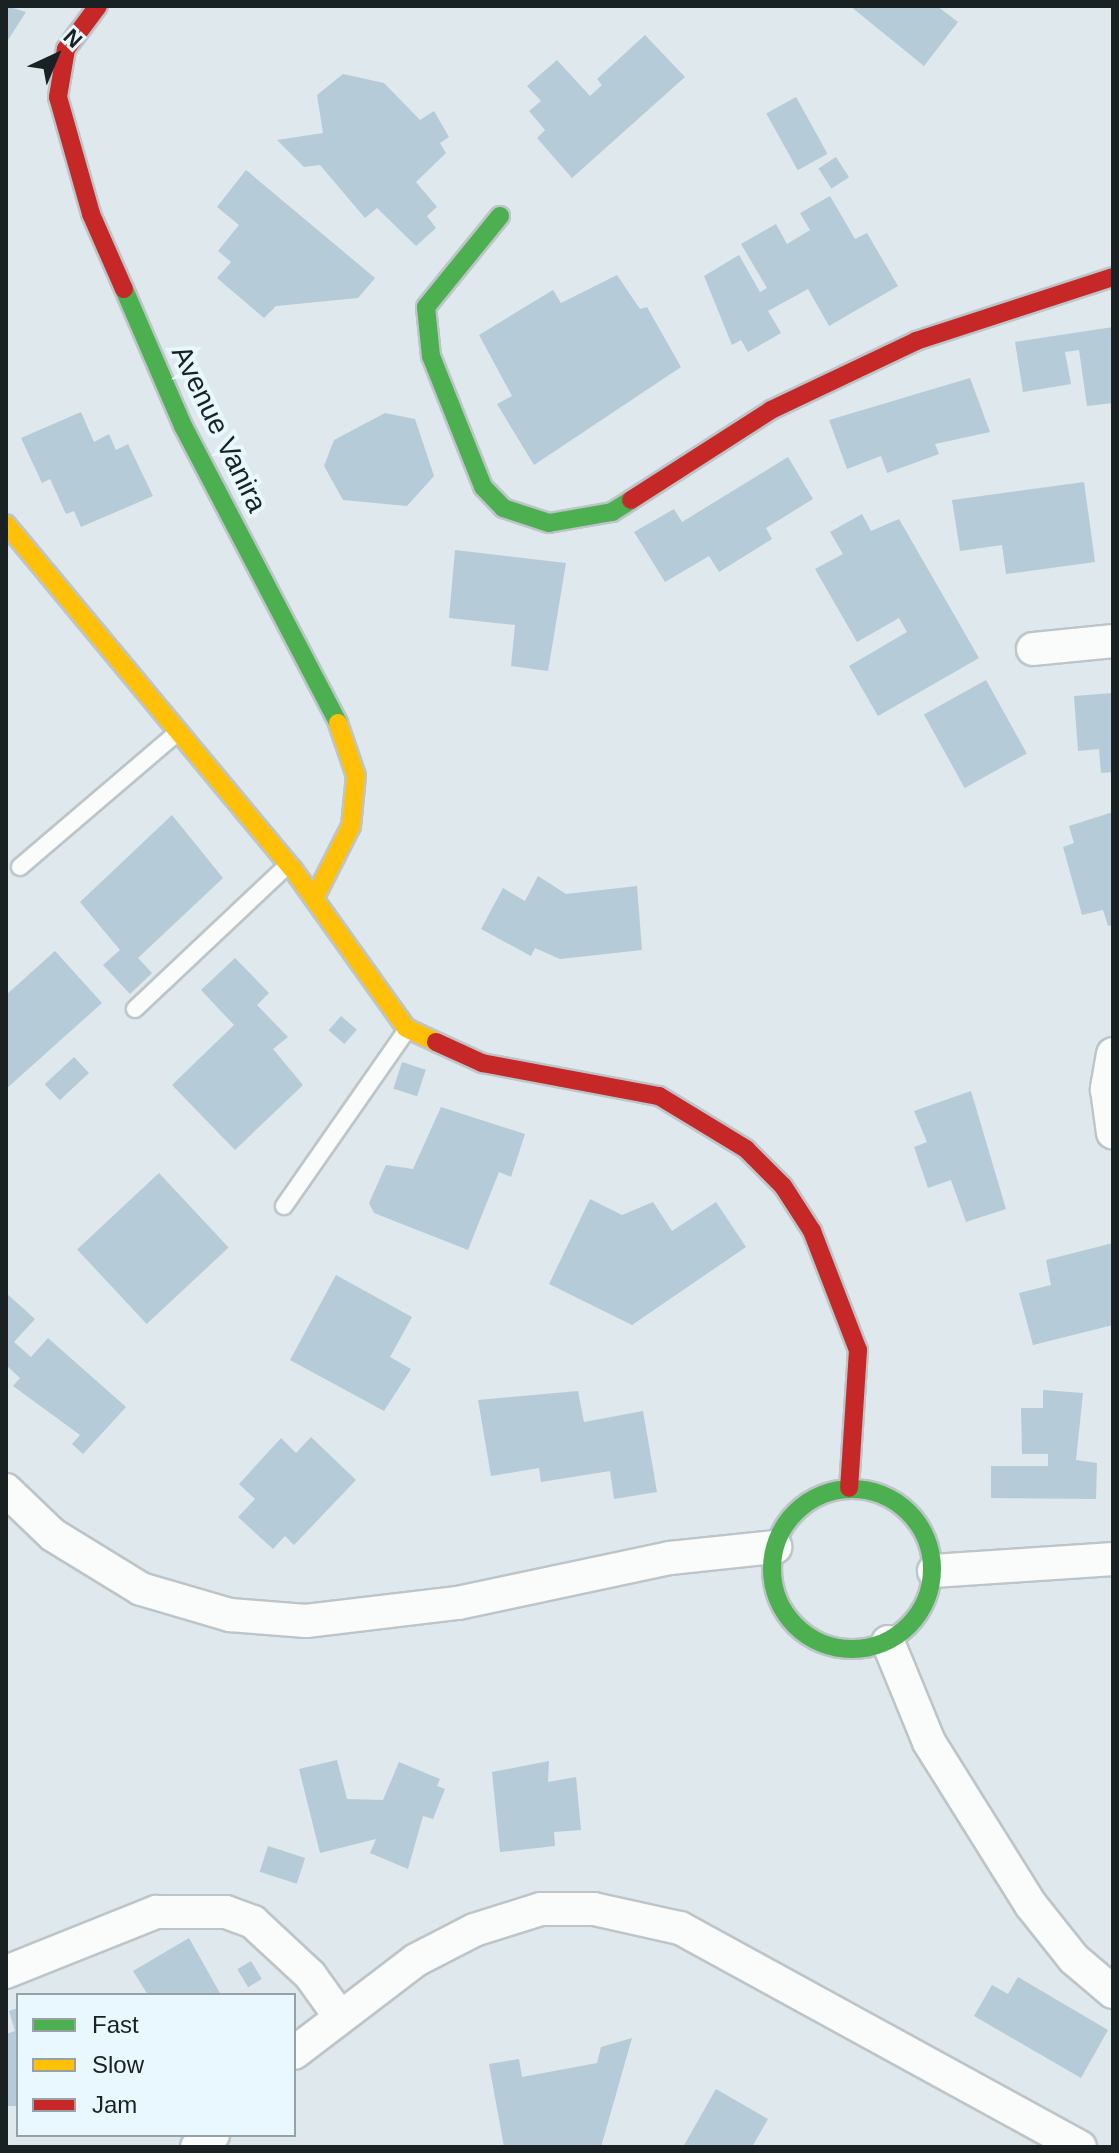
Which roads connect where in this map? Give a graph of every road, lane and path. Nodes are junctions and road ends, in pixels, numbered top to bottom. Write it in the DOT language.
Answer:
graph roads {
  1 [pos="98,6"];
  2 [pos="500,216"];
  3 [pos="1113,277"];
  4 [pos="6,524"];
  5 [pos="1113,641"];
  6 [pos="1033,649"];
  7 [pos="181,730"];
  8 [pos="289,865"];
  9 [pos="20,867"];
  10 [pos="315,897"];
  11 [pos="135,1009"];
  12 [pos="408,1029"];
  13 [pos="1113,1054"];
  14 [pos="1113,1133"];
  15 [pos="284,1206"];
  16 [pos="849,1488"];
  17 [pos="6,1490"];
  18 [pos="775,1547"];
  19 [pos="1113,1559"];
  20 [pos="934,1571"];
  21 [pos="888,1642"];
  22 [pos="6,1972"];
  23 [pos="1113,1992"];
  24 [pos="338,2014"];
  25 [pos="296,2051"];
  26 [pos="1080,2147"];
  1 -- 10 [label="street, Avenue Vanira"];
  2 -- 3 [label="street"];
  4 -- 7 [label="street"];
  5 -- 6 [label="street"];
  7 -- 8 [label="street"];
  7 -- 9 [label="lane"];
  8 -- 10 [label="street"];
  8 -- 11 [label="lane"];
  10 -- 12 [label="street"];
  12 -- 15 [label="lane"];
  12 -- 16 [label="street"];
  13 -- 14 [label="street"];
  16 -- 18 [label="street"];
  16 -- 20 [label="street"];
  17 -- 18 [label="street"];
  18 -- 21 [label="street"];
  19 -- 20 [label="street"];
  20 -- 21 [label="street"];
  21 -- 23 [label="street"];
  22 -- 24 [label="street"];
  24 -- 25 [label="street"];
  24 -- 26 [label="street"];
}
